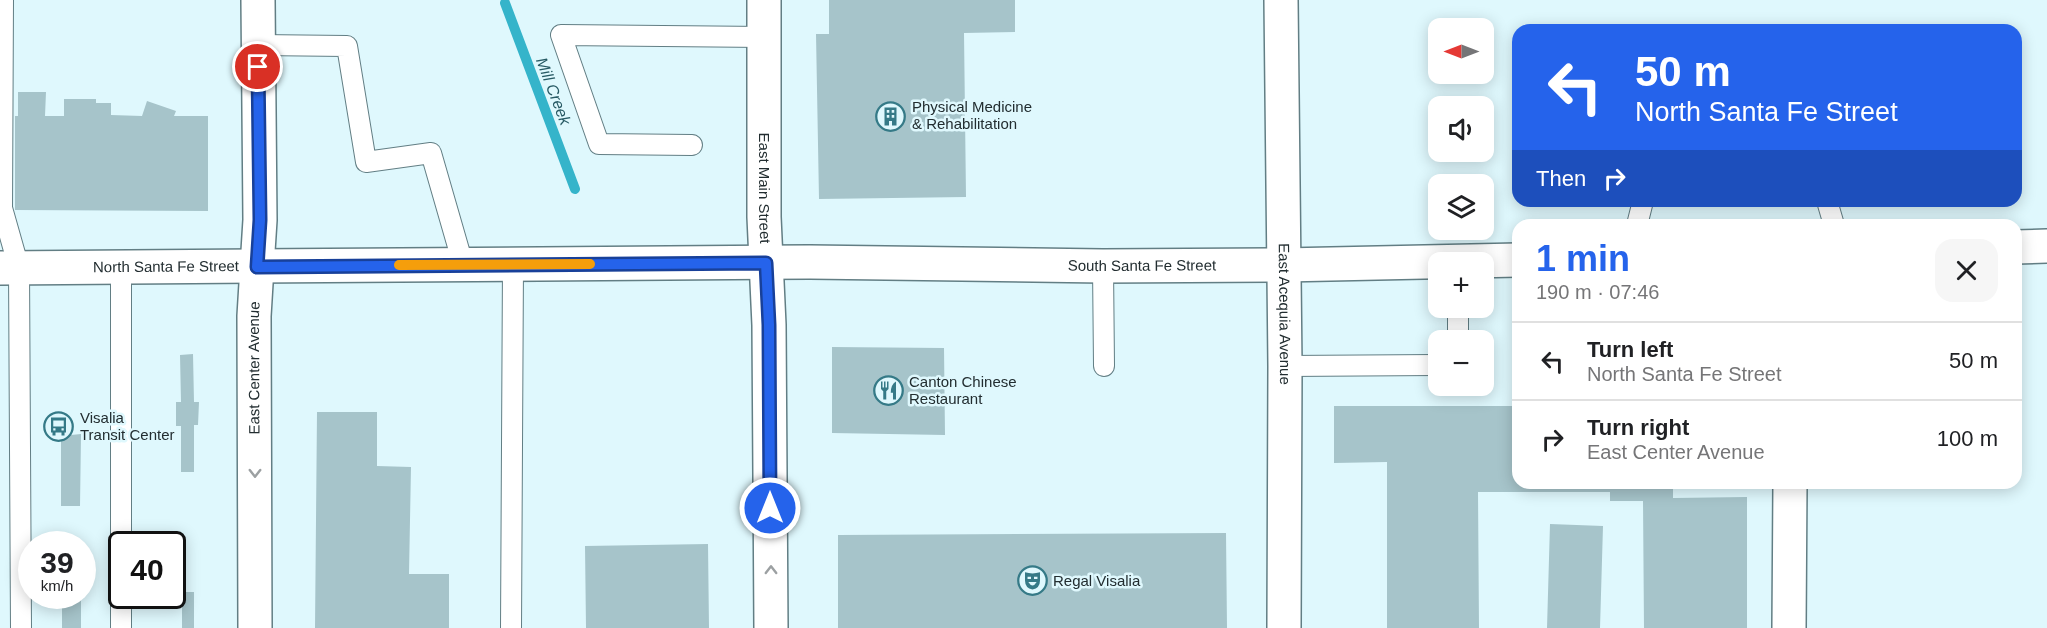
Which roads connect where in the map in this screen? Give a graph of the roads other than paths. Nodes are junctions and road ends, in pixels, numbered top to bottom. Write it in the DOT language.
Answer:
graph roads {
  1 [pos="3,0"];
  2 [pos="258,0"];
  3 [pos="764,0"];
  4 [pos="1281,0"];
  5 [pos="764,37"];
  6 [pos="258,45"];
  7 [pos="692,145"];
  8 [pos="2047,246"];
  9 [pos="2022,247"];
  10 [pos="1512,260"];
  11 [pos="1494,261"];
  12 [pos="766,263"];
  13 [pos="1428,263"];
  14 [pos="463,264"];
  15 [pos="513,264"];
  16 [pos="1284,265"];
  17 [pos="1103,266"];
  18 [pos="257,267"];
  19 [pos="10,268"];
  20 [pos="122,268"];
  21 [pos="1428,364"];
  22 [pos="1104,366"];
  23 [pos="1285,366"];
  24 [pos="1790,489"];
  25 [pos="21,628"];
  26 [pos="121,628"];
  27 [pos="255,628"];
  28 [pos="511,628"];
  29 [pos="771,628"];
  30 [pos="1284,628"];
  31 [pos="1790,628"];
  1 -- 19 [label="lane"];
  2 -- 6 [label="street, East Center Avenue"];
  3 -- 5 [label="street, East Main Street"];
  4 -- 16 [label="street, East Acequia Avenue"];
  5 -- 7 [label="lane"];
  5 -- 12 [label="street, East Main Street"];
  6 -- 14 [label="lane"];
  6 -- 18 [label="street, East Center Avenue"];
  8 -- 9 [label="street"];
  10 -- 11 [label="street, South Santa Fe Street"];
  12 -- 15 [label="street, North Santa Fe Street"];
  12 -- 17 [label="street, South Santa Fe Street"];
  29 -- 12 [label="street, East Main Street, one-way"];
  13 -- 16 [label="street, South Santa Fe Street"];
  14 -- 15 [label="street, North Santa Fe Street"];
  14 -- 18 [label="street, North Santa Fe Street"];
  15 -- 28 [label="lane"];
  16 -- 17 [label="street, South Santa Fe Street"];
  16 -- 23 [label="street, East Acequia Avenue"];
  17 -- 22 [label="lane"];
  18 -- 20 [label="street, North Santa Fe Street"];
  18 -- 27 [label="street, East Center Avenue, one-way"];
  19 -- 20 [label="street, North Santa Fe Street"];
  19 -- 25 [label="lane"];
  20 -- 26 [label="lane"];
  21 -- 23 [label="lane"];
  23 -- 30 [label="street, East Acequia Avenue"];
  24 -- 31 [label="street"];
}
